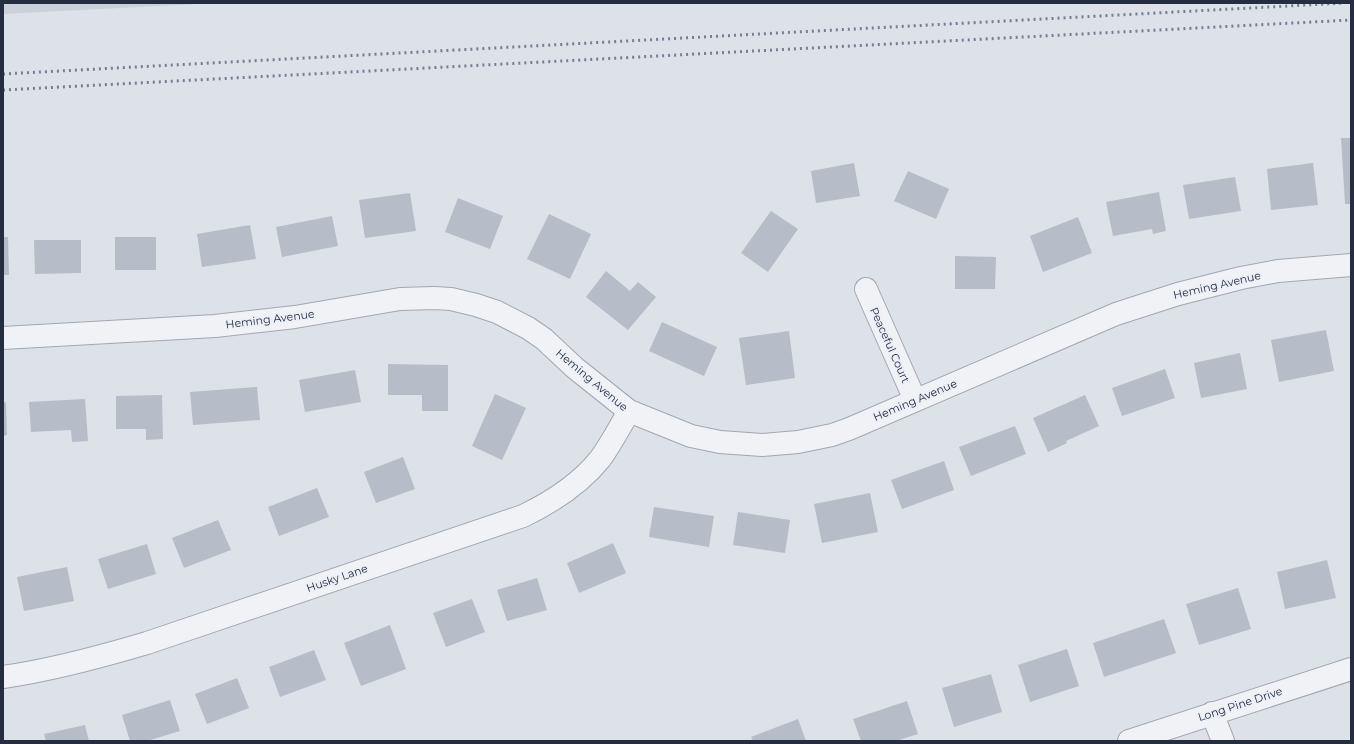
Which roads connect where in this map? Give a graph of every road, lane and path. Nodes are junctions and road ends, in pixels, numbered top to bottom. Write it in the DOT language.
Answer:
graph roads {
  1 [pos="1351,265"];
  2 [pos="866,289"];
  3 [pos="3,338"];
  4 [pos="915,400"];
  5 [pos="629,411"];
  6 [pos="1351,669"];
  7 [pos="3,676"];
  8 [pos="1212,713"];
  9 [pos="1129,741"];
  10 [pos="1223,741"];
  1 -- 4 [label="street, Heming Avenue"];
  2 -- 4 [label="street, Peaceful Court"];
  3 -- 5 [label="street, Heming Avenue"];
  4 -- 5 [label="street, Heming Avenue"];
  5 -- 7 [label="street, Husky Lane"];
  6 -- 8 [label="street, Long Pine Drive"];
  8 -- 9 [label="street, Long Pine Drive"];
  8 -- 10 [label="street"];
}
